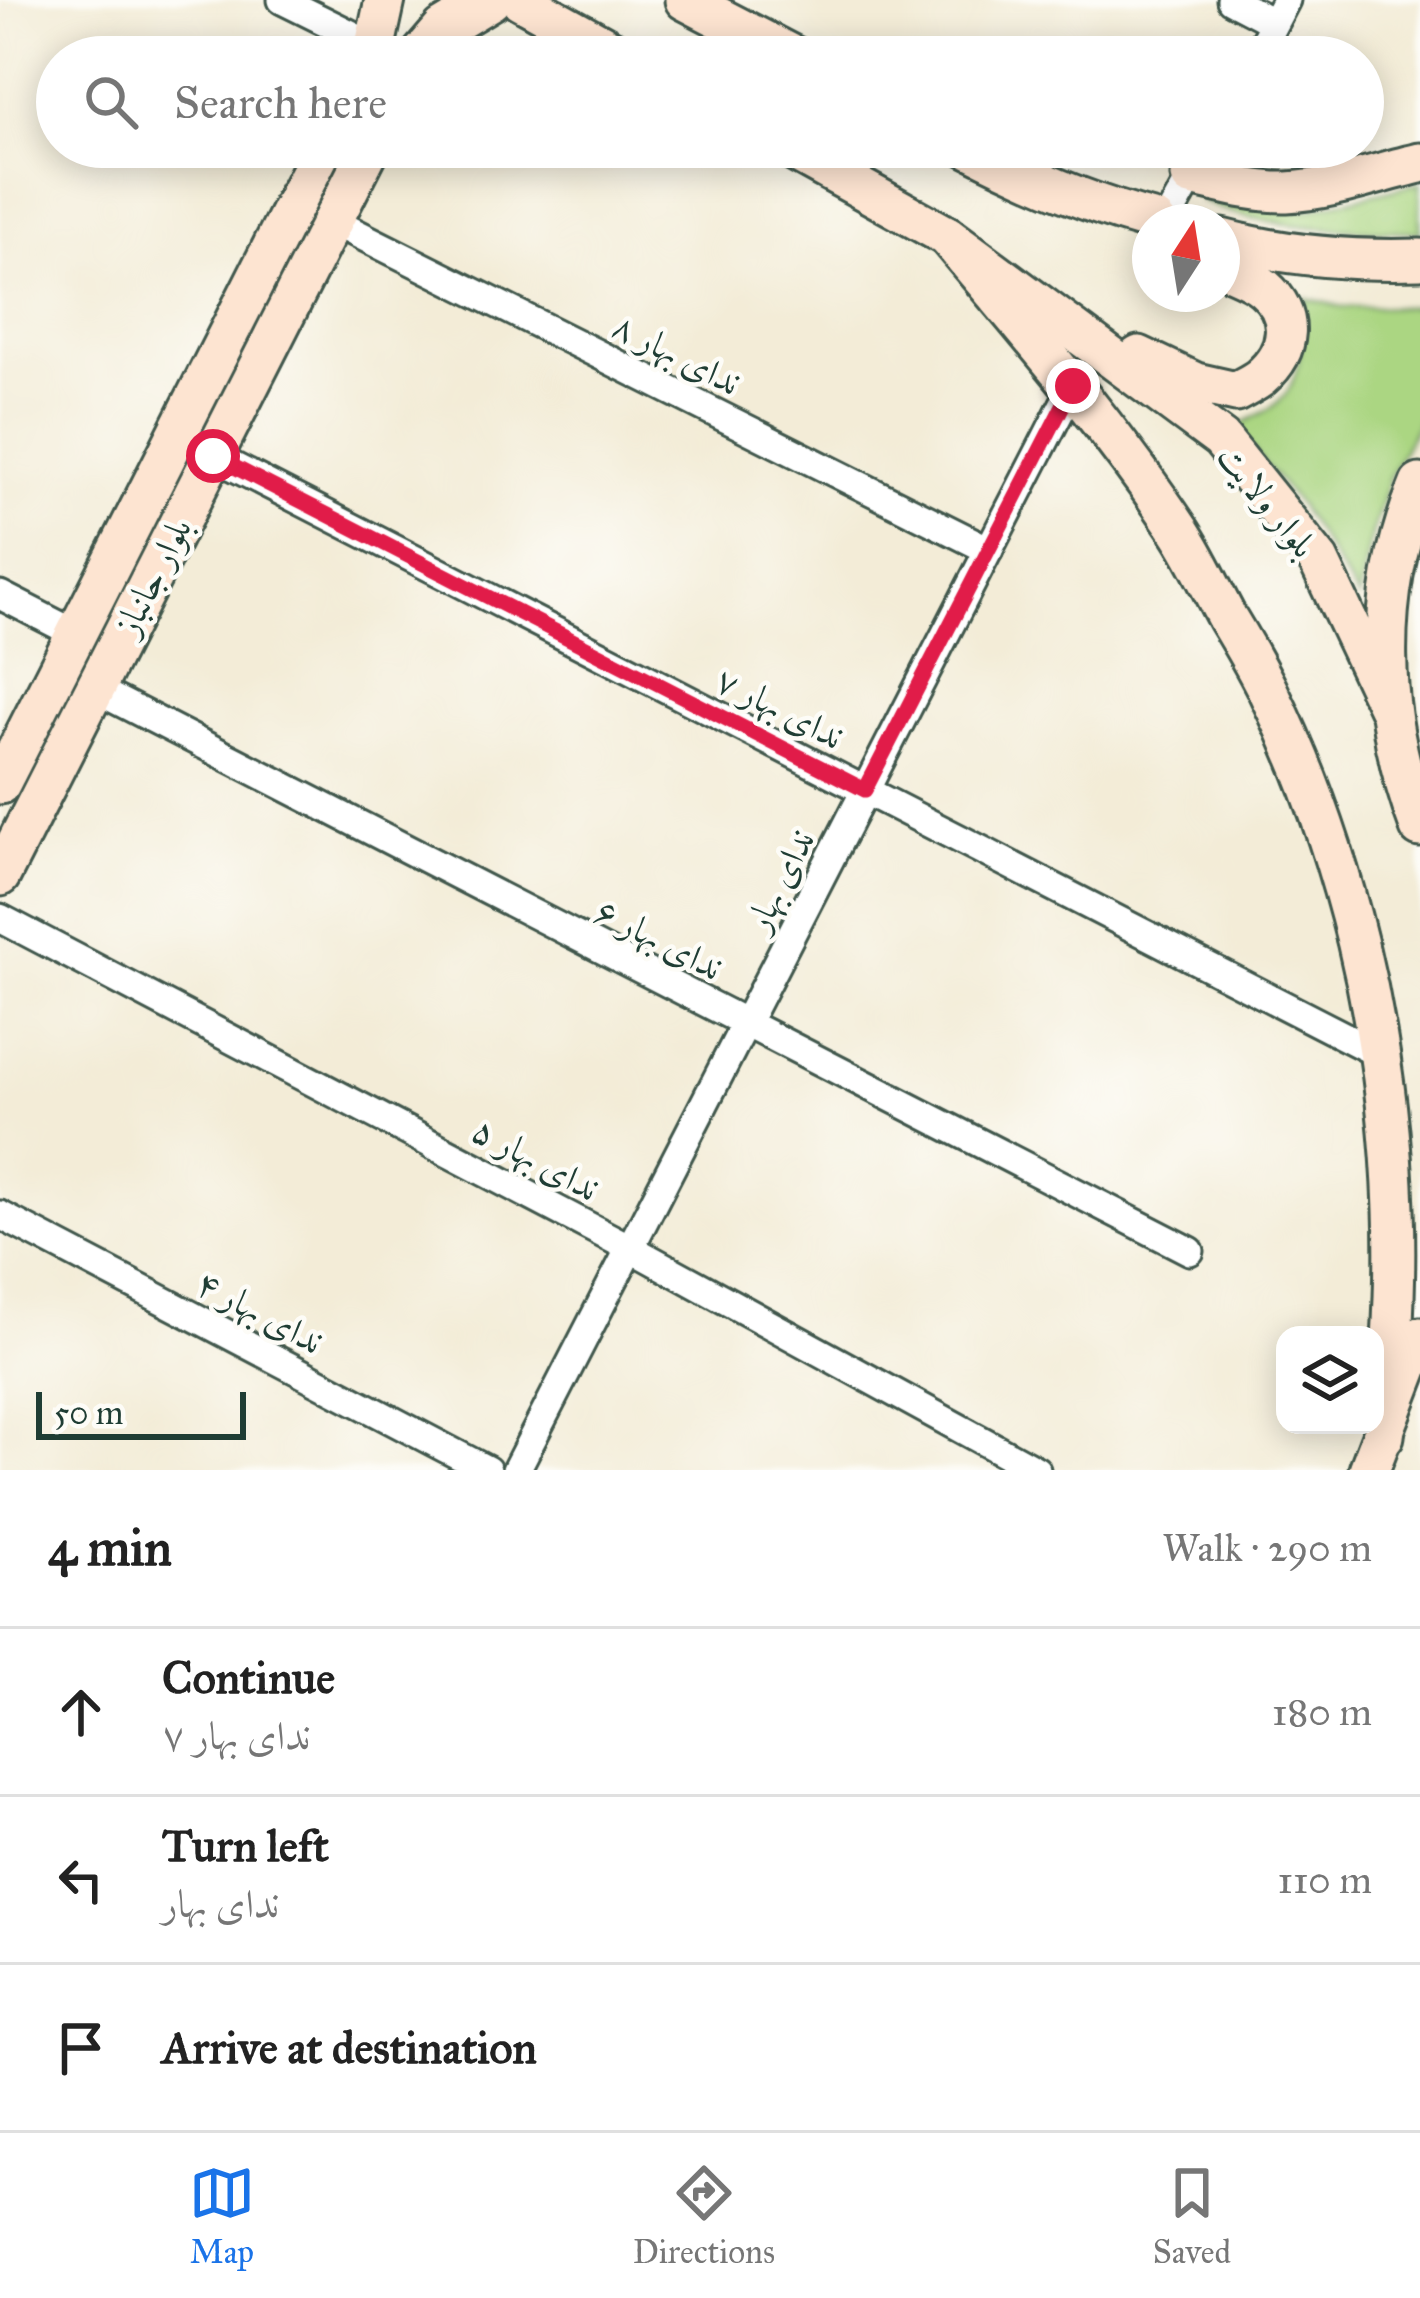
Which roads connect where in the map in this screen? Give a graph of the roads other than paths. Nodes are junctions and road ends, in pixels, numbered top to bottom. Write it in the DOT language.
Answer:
graph roads {
  1 [pos="282,0"];
  2 [pos="385,0"];
  3 [pos="491,0"];
  4 [pos="521,0"];
  5 [pos="685,0"];
  6 [pos="1231,0"];
  7 [pos="1280,11"];
  8 [pos="349,36"];
  9 [pos="382,36"];
  10 [pos="437,36"];
  11 [pos="586,36"];
  12 [pos="754,36"];
  13 [pos="1420,164"];
  14 [pos="312,168"];
  15 [pos="359,168"];
  16 [pos="824,168"];
  17 [pos="1009,168"];
  18 [pos="1196,168"];
  19 [pos="1209,168"];
  20 [pos="1176,204"];
  21 [pos="1108,209"];
  22 [pos="1132,216"];
  23 [pos="332,221"];
  24 [pos="1132,221"];
  25 [pos="947,236"];
  26 [pos="1240,244"];
  27 [pos="1420,259"];
  28 [pos="1240,275"];
  29 [pos="1059,318"];
  30 [pos="1073,386"];
  31 [pos="213,456"];
  32 [pos="1420,484"];
  33 [pos="989,550"];
  34 [pos="0,595"];
  35 [pos="76,634"];
  36 [pos="95,689"];
  37 [pos="1388,706"];
  38 [pos="0,784"];
  39 [pos="865,790"];
  40 [pos="1420,827"];
  41 [pos="0,876"];
  42 [pos="0,918"];
  43 [pos="746,1023"];
  44 [pos="1379,1054"];
  45 [pos="0,1216"];
  46 [pos="630,1248"];
  47 [pos="1190,1251"];
  48 [pos="1420,1337"];
  49 [pos="1377,1453"];
  50 [pos="487,1470"];
  51 [pos="516,1470"];
  52 [pos="1036,1470"];
  1 -- 8 [label="street"];
  2 -- 9 [label="main road"];
  3 -- 10 [label="main road"];
  4 -- 11 [label="main road"];
  5 -- 12 [label="main road"];
  6 -- 7 [label="street"];
  13 -- 19 [label="main road"];
  14 -- 35 [label="main road, بلوار جانباز"];
  15 -- 23 [label="main road, بلوار جانباز"];
  16 -- 25 [label="main road, بلوار ولایت"];
  17 -- 21 [label="main road"];
  18 -- 20 [label="street"];
  21 -- 22 [label="main road"];
  21 -- 24 [label="main road"];
  23 -- 31 [label="main road, بلوار جانباز"];
  23 -- 33 [label="street, ندای بهار ۸"];
  25 -- 29 [label="main road, بلوار ولایت"];
  25 -- 30 [label="main road"];
  26 -- 27 [label="main road"];
  28 -- 29 [label="main road"];
  29 -- 37 [label="main road, بلوار ولایت"];
  30 -- 33 [label="street, ندای بهار"];
  30 -- 44 [label="main road"];
  31 -- 36 [label="main road, بلوار جانباز"];
  31 -- 39 [label="street, ندای بهار ۷"];
  32 -- 37 [label="main road"];
  33 -- 39 [label="street, ندای بهار"];
  34 -- 35 [label="street"];
  35 -- 38 [label="main road, بلوار جانباز"];
  36 -- 41 [label="main road, بلوار جانباز"];
  36 -- 43 [label="street, ندای بهار ۶"];
  37 -- 40 [label="main road"];
  39 -- 43 [label="street, ندای بهار"];
  39 -- 44 [label="street, ندای بهار ۷"];
  42 -- 46 [label="street, ندای بهار ۵"];
  43 -- 46 [label="street, ندای بهار"];
  43 -- 47 [label="street, ندای بهار ۶"];
  44 -- 49 [label="main road"];
  45 -- 50 [label="street, ندای بهار ۴"];
  46 -- 51 [label="street, ندای بهار"];
  46 -- 52 [label="street, ندای بهار ۵"];
  48 -- 49 [label="main road"];
}
